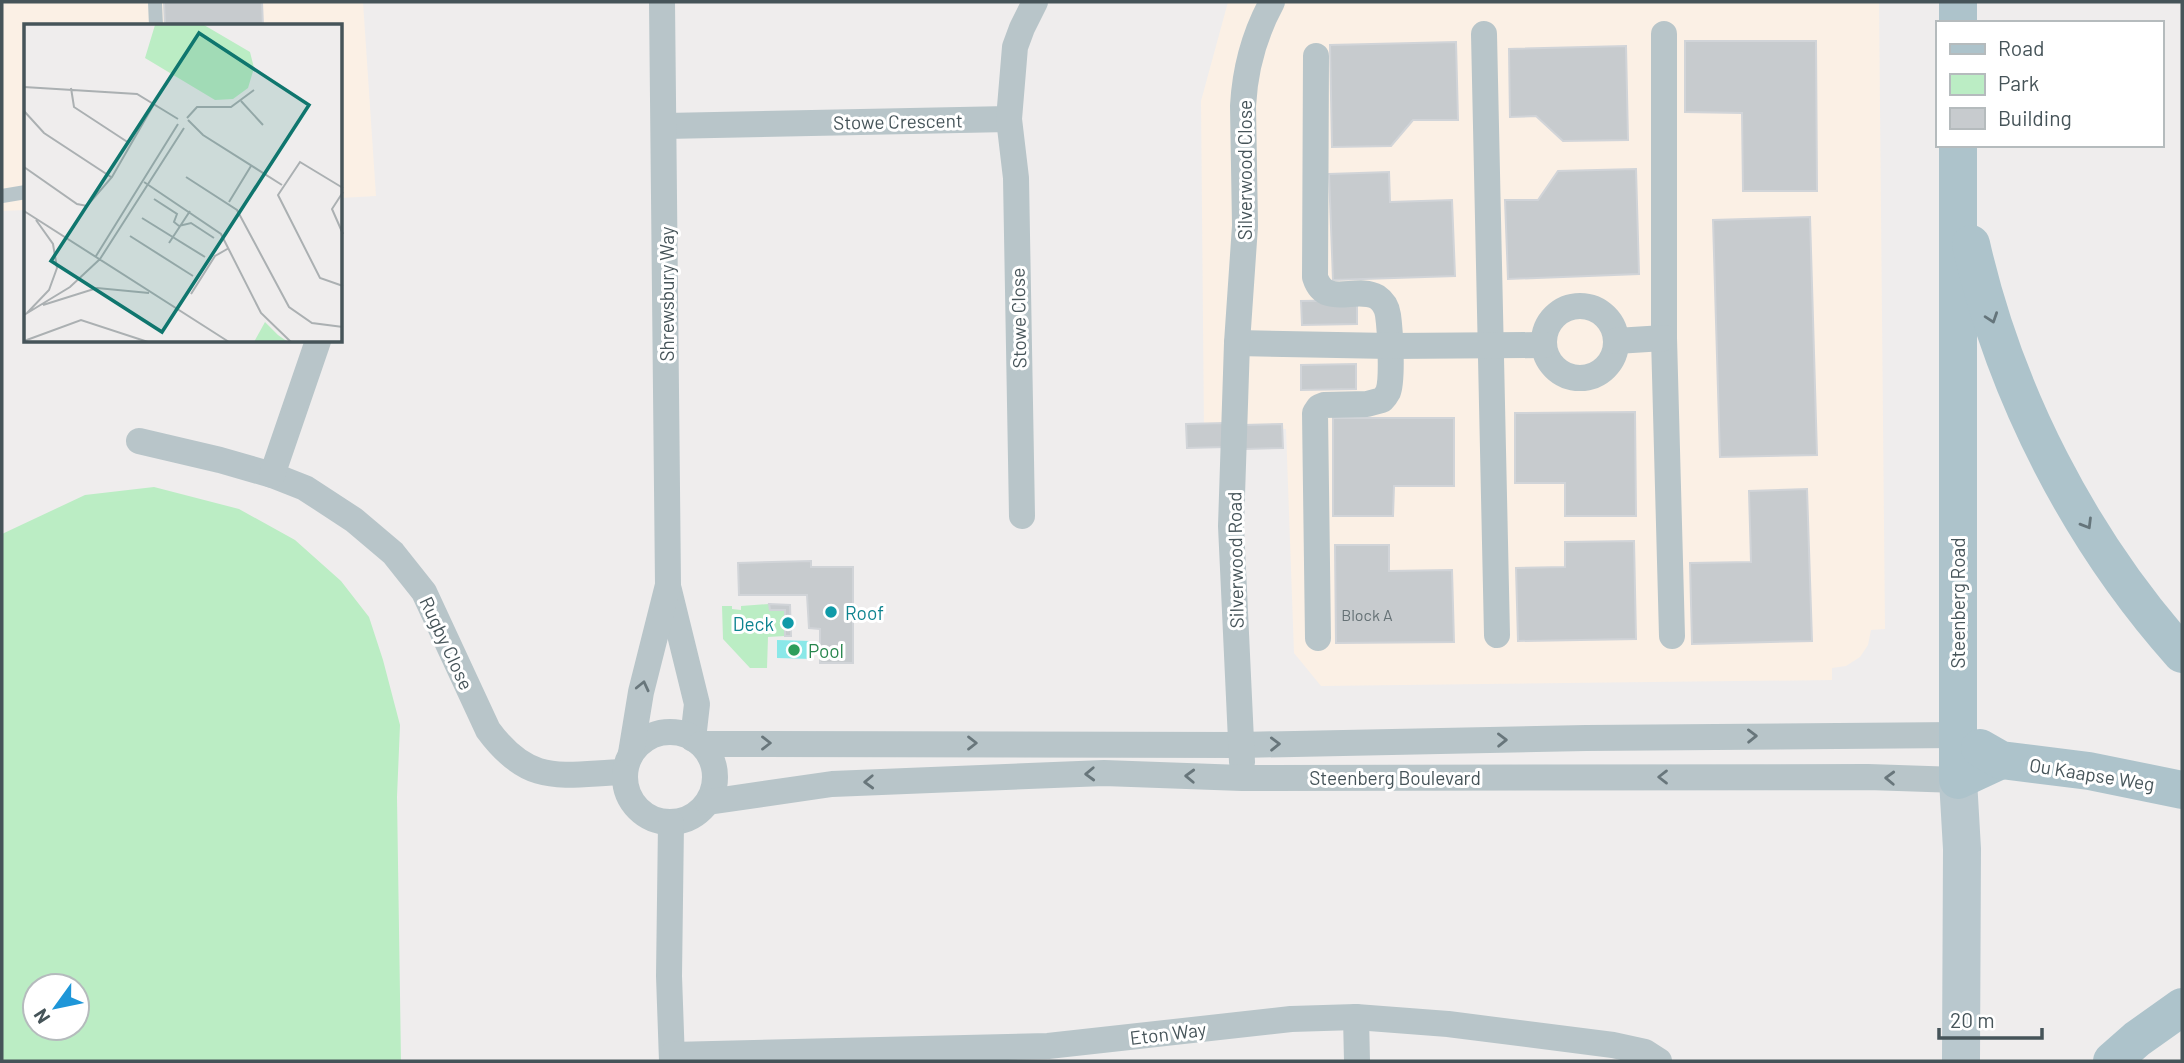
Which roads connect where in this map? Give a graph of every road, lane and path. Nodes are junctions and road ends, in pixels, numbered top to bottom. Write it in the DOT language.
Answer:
graph roads {
  1 [pos="155,2"];
  2 [pos="662,2"];
  3 [pos="1035,2"];
  4 [pos="1272,2"];
  5 [pos="1958,2"];
  6 [pos="1958,21"];
  7 [pos="156,24"];
  8 [pos="1484,34"];
  9 [pos="1664,34"];
  10 [pos="1315,56"];
  11 [pos="1009,119"];
  12 [pos="665,126"];
  13 [pos="1958,163"];
  14 [pos="24,192"];
  15 [pos="2,196"];
  16 [pos="1664,338"];
  17 [pos="1616,341"];
  18 [pos="317,343"];
  19 [pos="1237,343"];
  20 [pos="1490,345"];
  21 [pos="1544,345"];
  22 [pos="1390,346"];
  23 [pos="139,440"];
  24 [pos="272,475"];
  25 [pos="1022,516"];
  26 [pos="667,585"];
  27 [pos="1497,635"];
  28 [pos="1672,636"];
  29 [pos="1318,638"];
  30 [pos="2182,654"];
  31 [pos="1957,735"];
  32 [pos="697,741"];
  33 [pos="904,743"];
  34 [pos="1241,745"];
  35 [pos="2001,760"];
  36 [pos="628,762"];
  37 [pos="1242,778"];
  38 [pos="1958,780"];
  39 [pos="906,781"];
  40 [pos="2182,790"];
  41 [pos="708,802"];
  42 [pos="671,823"];
  43 [pos="2182,1007"];
  44 [pos="1356,1017"];
  45 [pos="1048,1054"];
  46 [pos="672,1058"];
  47 [pos="1357,1061"];
  48 [pos="1659,1061"];
  49 [pos="1961,1061"];
  50 [pos="2112,1061"];
  1 -- 7 [label="lane"];
  2 -- 12 [label="street, Shrewsbury Way"];
  3 -- 11 [label="street"];
  4 -- 19 [label="street, Silverwood Close"];
  5 -- 6 [label="main road"];
  8 -- 20 [label="street"];
  9 -- 16 [label="street"];
  10 -- 22 [label="street"];
  11 -- 12 [label="street, Stowe Crescent"];
  11 -- 25 [label="street, Stowe Close"];
  12 -- 26 [label="street, Shrewsbury Way"];
  13 -- 30 [label="main road, one-way"];
  13 -- 31 [label="main road, Steenberg Road"];
  14 -- 15 [label="lane"];
  16 -- 17 [label="street"];
  16 -- 28 [label="street"];
  17 -- 21 [label="street"];
  17 -- 21 [label="street"];
  18 -- 24 [label="street"];
  19 -- 22 [label="street"];
  19 -- 34 [label="street, Silverwood Road"];
  20 -- 21 [label="street"];
  20 -- 22 [label="street"];
  20 -- 27 [label="street"];
  22 -- 29 [label="street"];
  23 -- 24 [label="street, Rugby Close"];
  24 -- 36 [label="street, Rugby Close"];
  26 -- 32 [label="street"];
  36 -- 26 [label="street, one-way"];
  34 -- 31 [label="street, Steenberg Boulevard, one-way"];
  31 -- 35 [label="main road, Ou Kaapse Weg"];
  31 -- 38 [label="main road, Steenberg Road"];
  32 -- 33 [label="street, Steenberg Boulevard, one-way"];
  32 -- 36 [label="street"];
  32 -- 41 [label="street"];
  33 -- 34 [label="street, Steenberg Boulevard, one-way"];
  33 -- 39 [label="street"];
  34 -- 37 [label="street, Silverwood Road"];
  35 -- 38 [label="main road, Ou Kaapse Weg"];
  35 -- 40 [label="main road, Ou Kaapse Weg"];
  36 -- 42 [label="street"];
  38 -- 37 [label="street, Steenberg Boulevard, one-way"];
  37 -- 39 [label="street, Steenberg Boulevard, one-way"];
  38 -- 49 [label="main road, Steenberg Road"];
  39 -- 41 [label="street, Steenberg Boulevard, one-way"];
  41 -- 42 [label="street"];
  42 -- 46 [label="street, Eton Way"];
  43 -- 50 [label="main road"];
  44 -- 45 [label="street, Eton Way"];
  44 -- 47 [label="street"];
  44 -- 48 [label="street, Eton Way"];
  45 -- 46 [label="street, Eton Way"];
}
